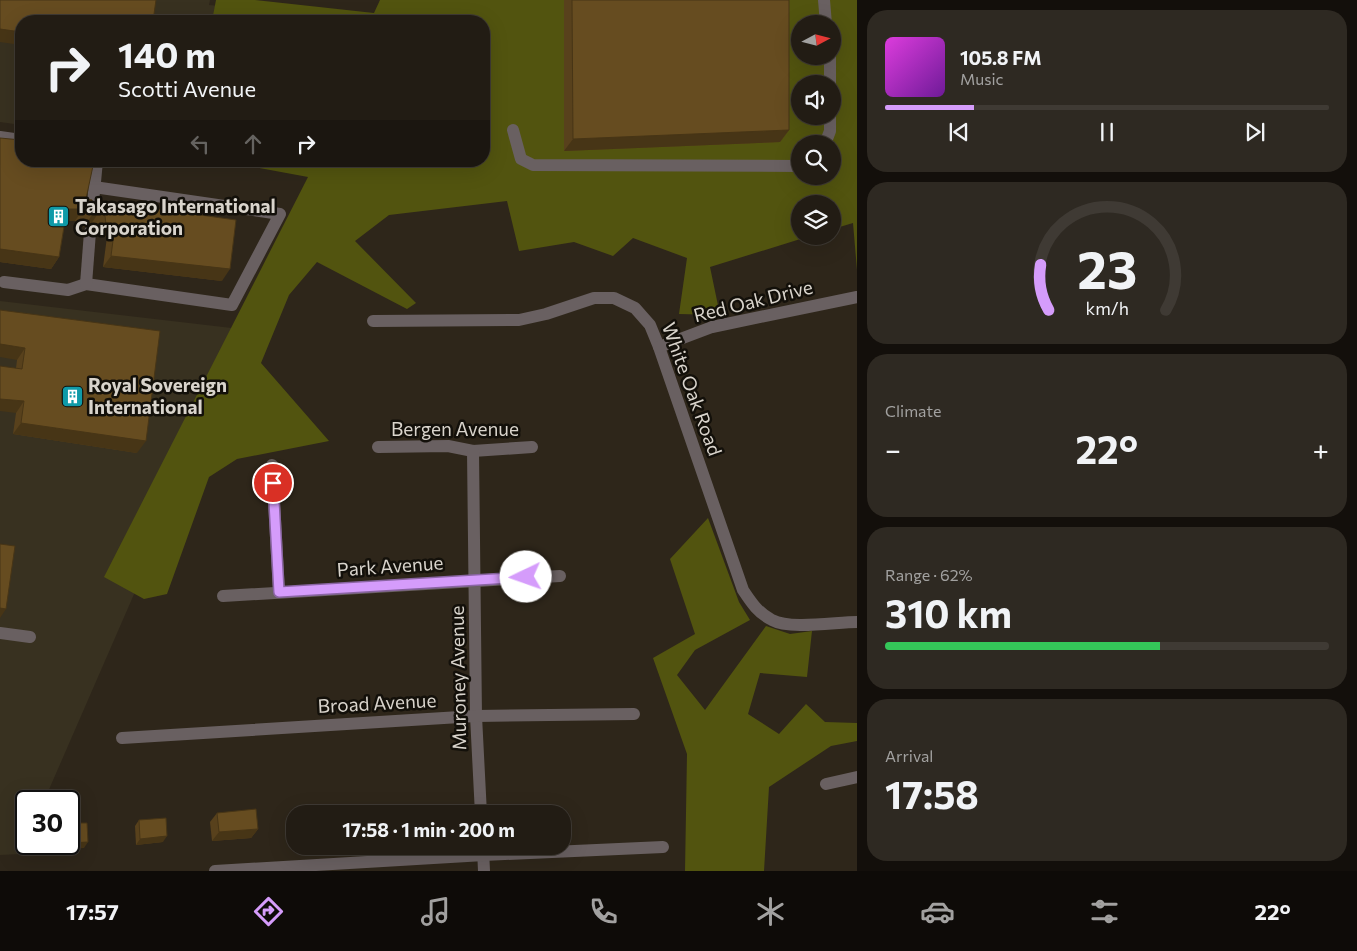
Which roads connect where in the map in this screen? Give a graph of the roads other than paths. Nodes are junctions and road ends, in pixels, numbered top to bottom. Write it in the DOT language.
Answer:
graph roads {
  1 [pos="824,0"];
  2 [pos="825,15"];
  3 [pos="513,130"];
  4 [pos="0,137"];
  5 [pos="15,139"];
  6 [pos="791,166"];
  7 [pos="96,167"];
  8 [pos="94,187"];
  9 [pos="92,213"];
  10 [pos="90,232"];
  11 [pos="4,282"];
  12 [pos="86,284"];
  13 [pos="857,297"];
  14 [pos="373,321"];
  15 [pos="659,347"];
  16 [pos="378,447"];
  17 [pos="532,447"];
  18 [pos="473,451"];
  19 [pos="272,465"];
  20 [pos="560,576"];
  21 [pos="475,580"];
  22 [pos="279,592"];
  23 [pos="223,596"];
  24 [pos="857,622"];
  25 [pos="0,633"];
  26 [pos="30,637"];
  27 [pos="634,714"];
  28 [pos="476,716"];
  29 [pos="122,738"];
  30 [pos="857,777"];
  31 [pos="826,784"];
  32 [pos="481,805"];
  33 [pos="663,847"];
  34 [pos="571,849"];
  35 [pos="419,855"];
  36 [pos="483,855"];
  37 [pos="215,871"];
  38 [pos="484,871"];
  1 -- 2 [label="street"];
  3 -- 6 [label="street"];
  4 -- 5 [label="street"];
  7 -- 8 [label="street"];
  8 -- 9 [label="street"];
  8 -- 12 [label="street"];
  10 -- 12 [label="street"];
  11 -- 12 [label="street"];
  13 -- 15 [label="street, Red Oak Drive"];
  14 -- 15 [label="street, White Oak Road"];
  15 -- 24 [label="street, White Oak Road"];
  16 -- 18 [label="street, Bergen Avenue"];
  17 -- 18 [label="street, Bergen Avenue"];
  18 -- 21 [label="street, Muroney Avenue"];
  19 -- 22 [label="street"];
  20 -- 21 [label="street, Park Avenue"];
  21 -- 22 [label="street, Park Avenue"];
  21 -- 28 [label="street, Muroney Avenue"];
  22 -- 23 [label="street, Park Avenue"];
  25 -- 26 [label="street"];
  27 -- 28 [label="street, Broad Avenue"];
  28 -- 29 [label="street, Broad Avenue"];
  28 -- 32 [label="street, Muroney Avenue"];
  30 -- 31 [label="street"];
  33 -- 34 [label="street"];
  35 -- 37 [label="street"];
  36 -- 38 [label="street"];
}
